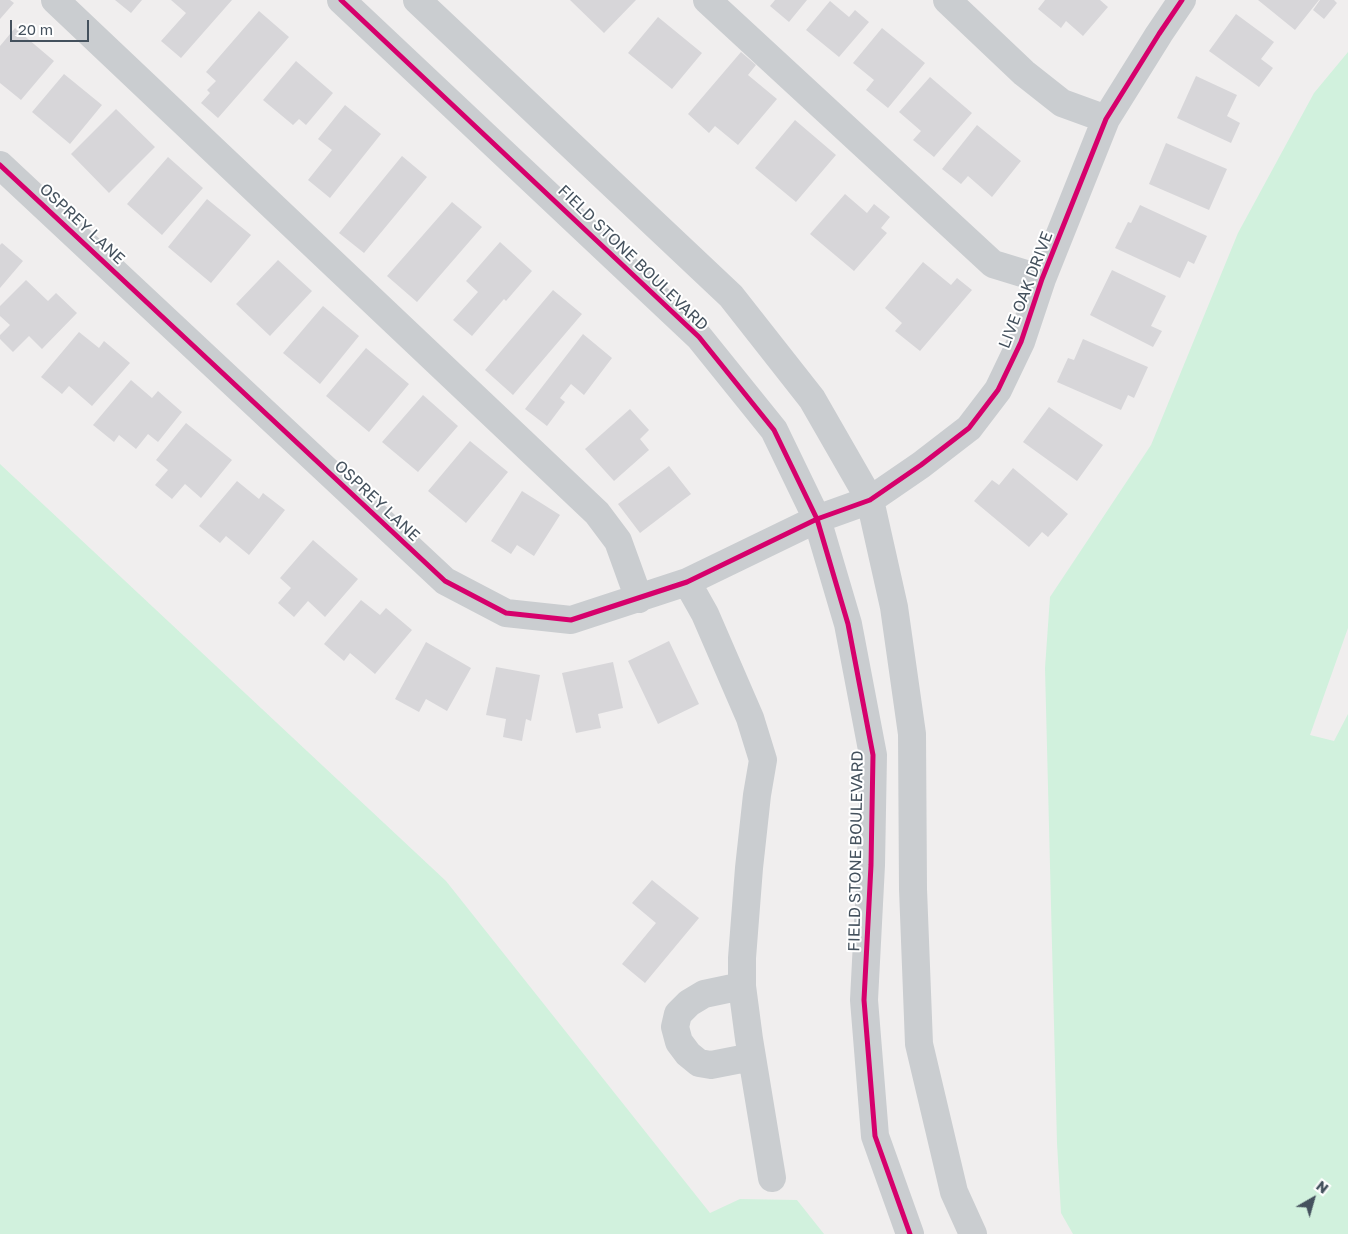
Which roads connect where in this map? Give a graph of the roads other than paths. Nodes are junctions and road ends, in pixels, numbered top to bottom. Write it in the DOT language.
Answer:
graph roads {
  1 [pos="55,0"];
  2 [pos="342,0"];
  3 [pos="417,0"];
  4 [pos="707,0"];
  5 [pos="947,0"];
  6 [pos="1182,0"];
  7 [pos="1106,119"];
  8 [pos="0,165"];
  9 [pos="1042,279"];
  10 [pos="870,500"];
  11 [pos="817,520"];
  12 [pos="687,582"];
  13 [pos="639,599"];
  14 [pos="742,986"];
  15 [pos="752,1057"];
  16 [pos="772,1178"];
  17 [pos="910,1234"];
  18 [pos="972,1234"];
  1 -- 13 [label="street"];
  2 -- 11 [label="street, FIELD STONE BOULEVARD"];
  3 -- 10 [label="street"];
  4 -- 9 [label="street"];
  5 -- 7 [label="street"];
  6 -- 7 [label="street, LIVE OAK DRIVE"];
  7 -- 9 [label="street, LIVE OAK DRIVE"];
  8 -- 13 [label="street, OSPREY LANE"];
  9 -- 10 [label="street, LIVE OAK DRIVE"];
  10 -- 11 [label="street, LIVE OAK DRIVE"];
  10 -- 18 [label="street"];
  11 -- 12 [label="street, OSPREY LANE"];
  11 -- 17 [label="street, FIELD STONE BOULEVARD"];
  12 -- 13 [label="street, OSPREY LANE"];
  12 -- 14 [label="street"];
  14 -- 15 [label="street"];
  14 -- 15 [label="street"];
  15 -- 16 [label="street"];
}
